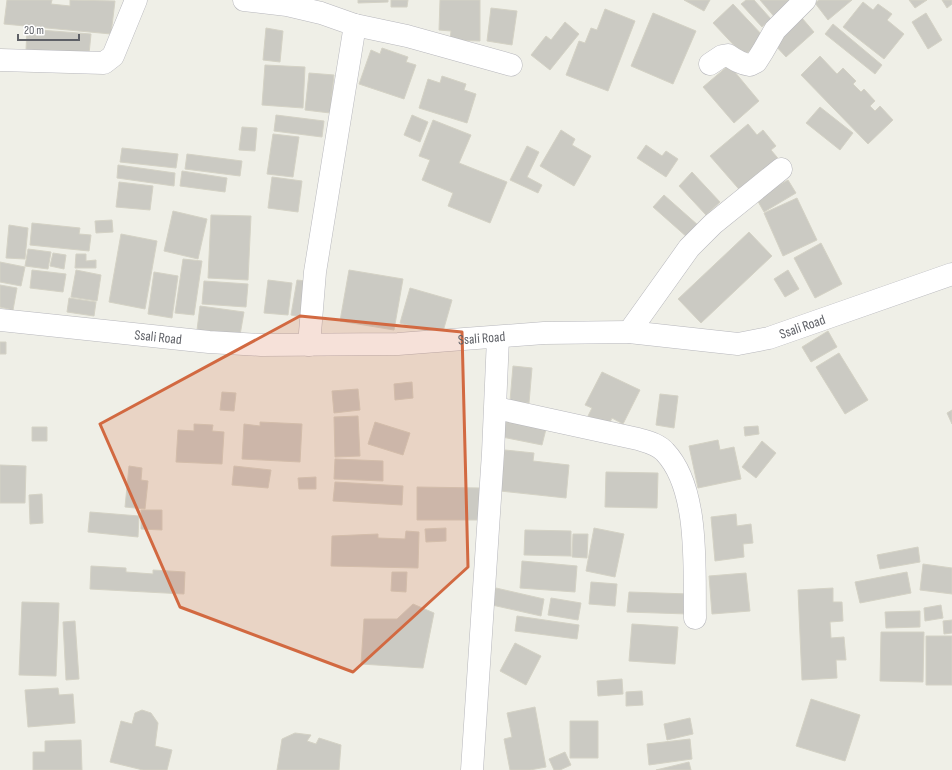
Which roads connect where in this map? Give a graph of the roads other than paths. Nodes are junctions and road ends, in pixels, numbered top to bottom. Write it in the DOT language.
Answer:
graph roads {
  1 [pos="136,0"];
  2 [pos="244,0"];
  3 [pos="805,0"];
  4 [pos="355,25"];
  5 [pos="0,60"];
  6 [pos="710,64"];
  7 [pos="511,65"];
  8 [pos="781,169"];
  9 [pos="952,274"];
  10 [pos="0,320"];
  11 [pos="629,332"];
  12 [pos="498,338"];
  13 [pos="309,345"];
  14 [pos="496,408"];
  15 [pos="695,618"];
  16 [pos="472,770"];
  1 -- 5 [label="street"];
  2 -- 4 [label="street"];
  3 -- 6 [label="street"];
  4 -- 7 [label="street"];
  4 -- 13 [label="street"];
  8 -- 11 [label="street"];
  9 -- 11 [label="street, Ssali Road"];
  10 -- 13 [label="street, Ssali Road"];
  11 -- 12 [label="street, Ssali Road"];
  12 -- 13 [label="street, Ssali Road"];
  12 -- 14 [label="street"];
  14 -- 15 [label="street"];
  14 -- 16 [label="street"];
}
